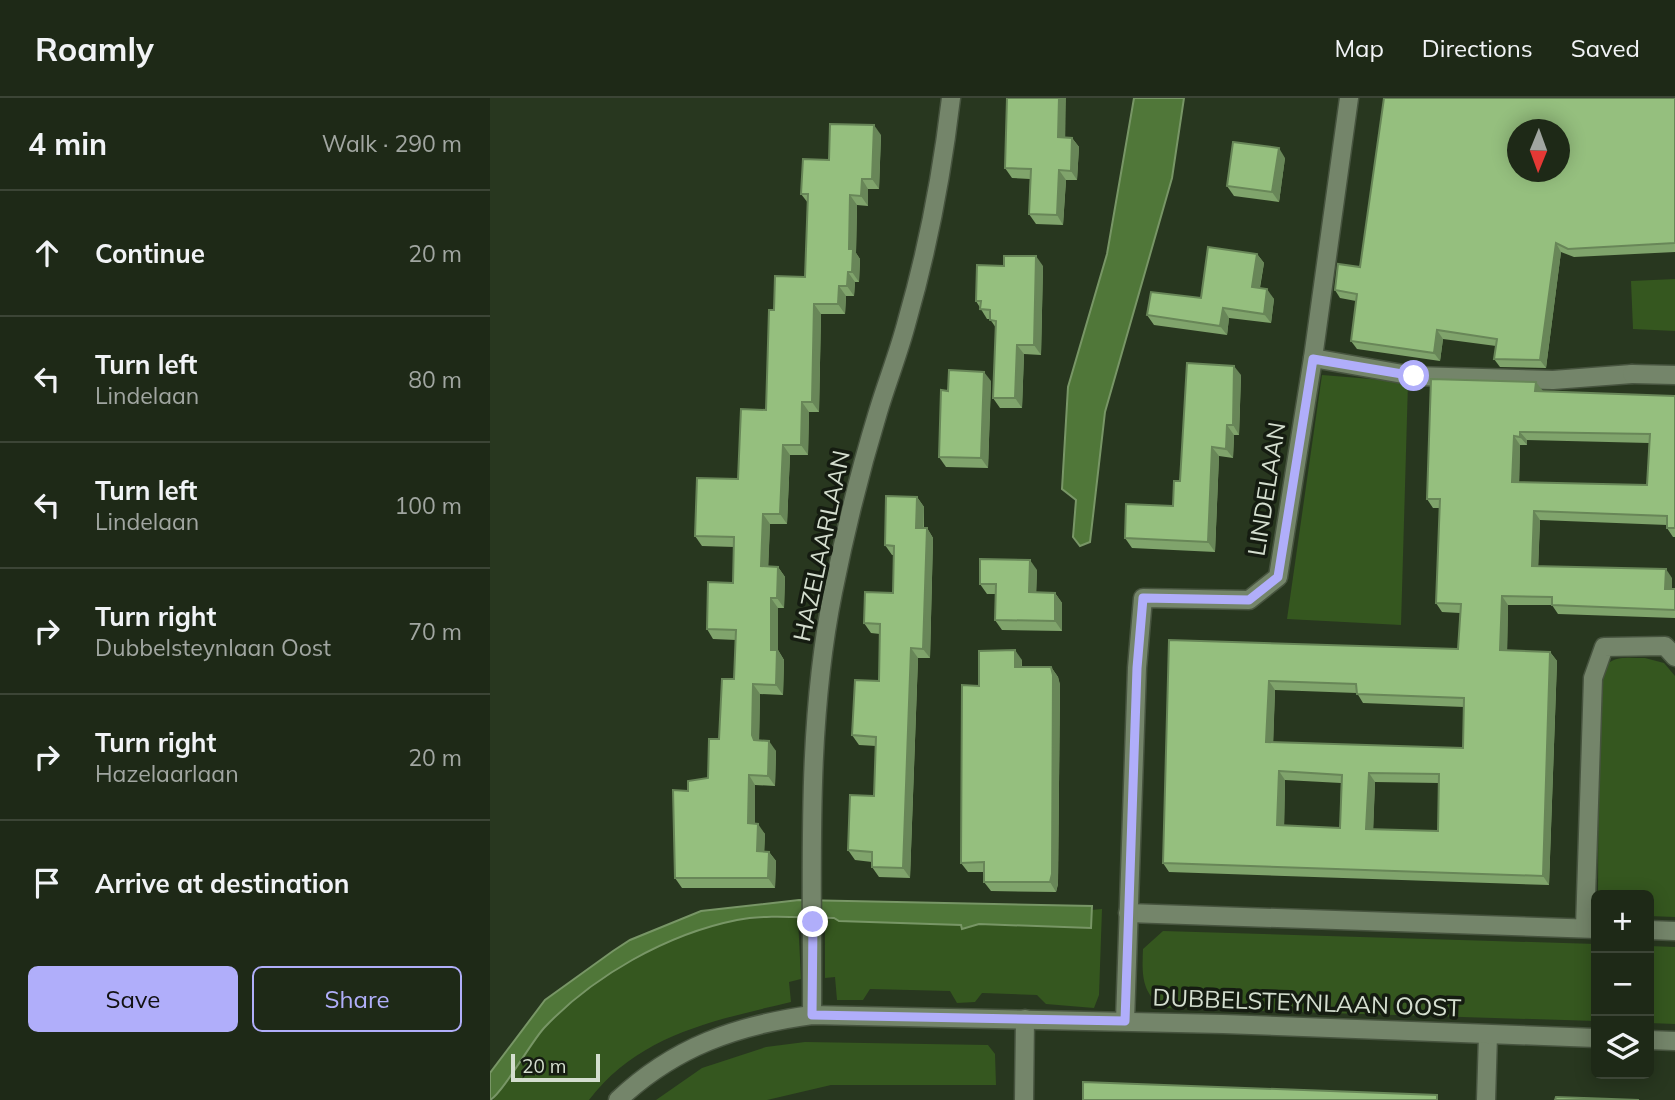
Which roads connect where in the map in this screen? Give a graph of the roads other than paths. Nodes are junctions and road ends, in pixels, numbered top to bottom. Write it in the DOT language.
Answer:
graph roads {
  1 [pos="951,98"];
  2 [pos="1349,98"];
  3 [pos="1313,359"];
  4 [pos="1675,375"];
  5 [pos="1675,657"];
  6 [pos="1591,890"];
  7 [pos="1128,913"];
  8 [pos="1591,928"];
  9 [pos="1654,930"];
  10 [pos="1675,931"];
  11 [pos="812,1015"];
  12 [pos="1025,1019"];
  13 [pos="1125,1021"];
  14 [pos="1488,1035"];
  15 [pos="1591,1038"];
  16 [pos="1654,1040"];
  17 [pos="1675,1041"];
  18 [pos="618,1100"];
  19 [pos="1024,1100"];
  20 [pos="1486,1100"];
  1 -- 11 [label="street, HAZELAARLAAN"];
  2 -- 3 [label="street, LINDELAAN"];
  3 -- 4 [label="street"];
  3 -- 7 [label="street, LINDELAAN"];
  5 -- 6 [label="street"];
  7 -- 8 [label="street"];
  7 -- 13 [label="street, LINDELAAN"];
  9 -- 10 [label="street"];
  11 -- 12 [label="street, DUBBELSTEYNLAAN OOST"];
  11 -- 18 [label="street, DUBBELSTEYNLAAN OOST"];
  12 -- 13 [label="street, DUBBELSTEYNLAAN OOST"];
  12 -- 19 [label="street"];
  13 -- 14 [label="street, DUBBELSTEYNLAAN OOST"];
  14 -- 15 [label="street, DUBBELSTEYNLAAN OOST"];
  14 -- 20 [label="street"];
  16 -- 17 [label="street"];
}
